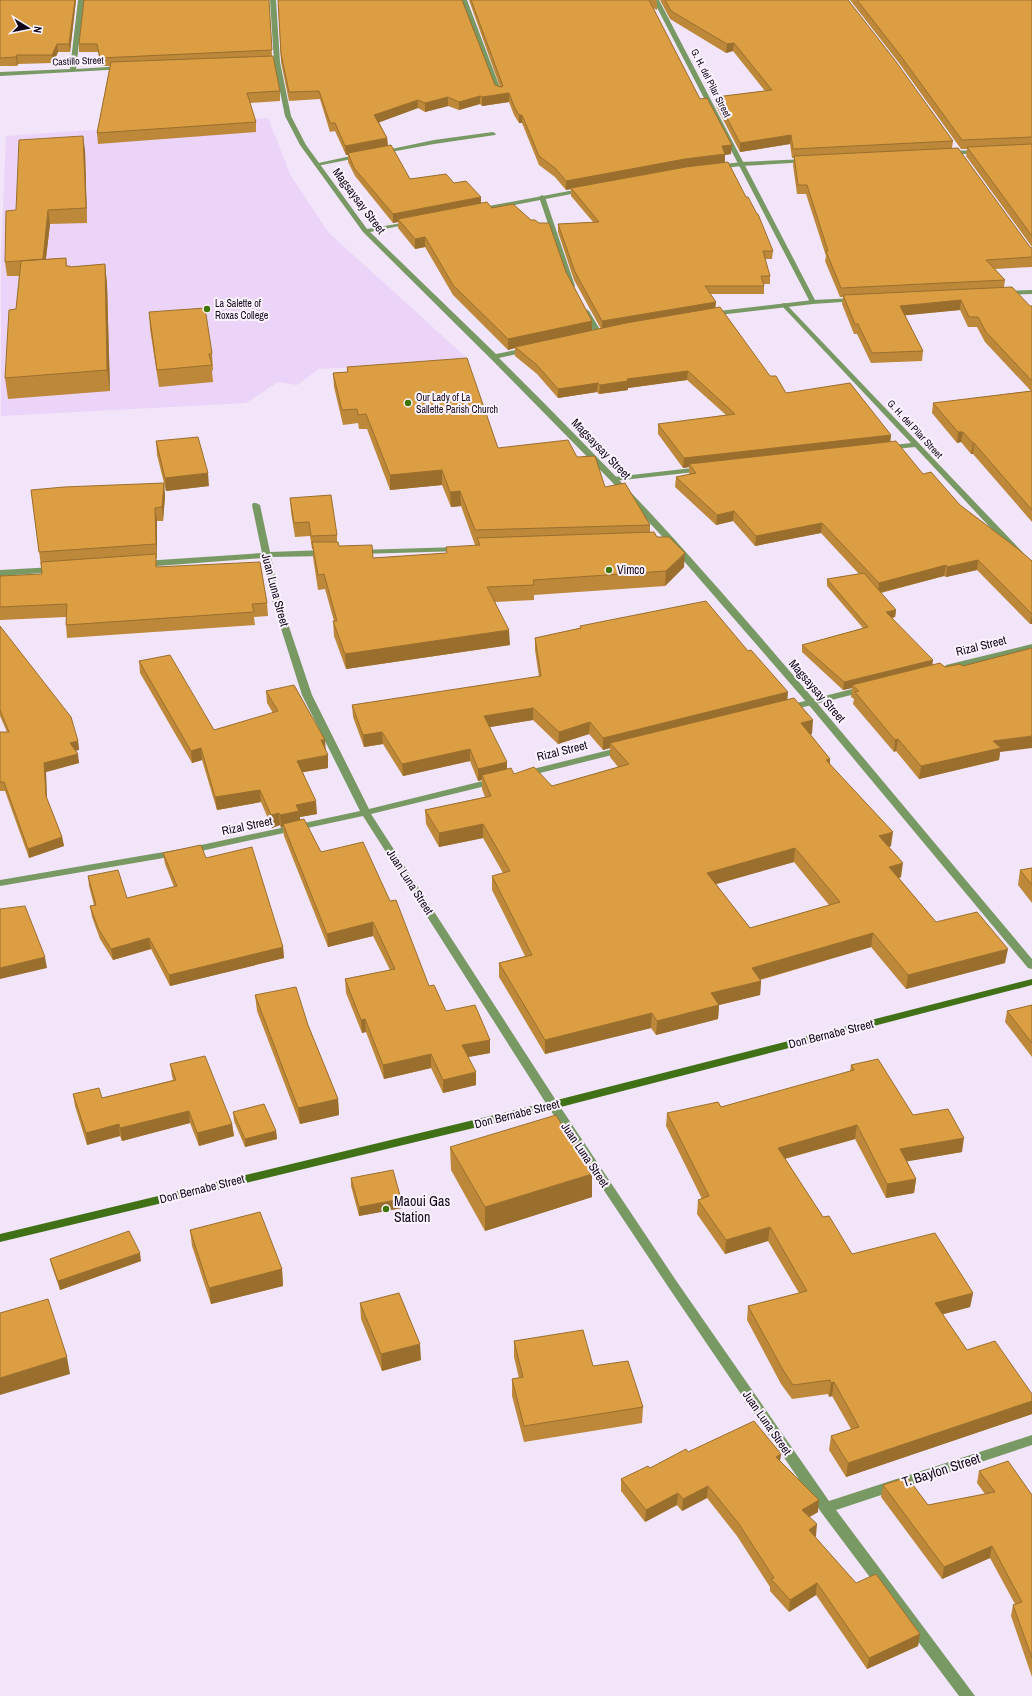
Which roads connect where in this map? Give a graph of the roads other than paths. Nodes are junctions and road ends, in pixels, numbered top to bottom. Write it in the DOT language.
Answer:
graph roads {
  1 [pos="81,0"];
  2 [pos="273,0"];
  3 [pos="464,0"];
  4 [pos="656,0"];
  5 [pos="128,68"];
  6 [pos="73,70"];
  7 [pos="0,74"];
  8 [pos="499,93"];
  9 [pos="493,134"];
  10 [pos="953,147"];
  11 [pos="988,151"];
  12 [pos="374,153"];
  13 [pos="958,153"];
  14 [pos="367,154"];
  15 [pos="943,154"];
  16 [pos="962,159"];
  17 [pos="813,160"];
  18 [pos="317,164"];
  19 [pos="741,164"];
  20 [pos="713,168"];
  21 [pos="595,188"];
  22 [pos="542,197"];
  23 [pos="473,211"];
  24 [pos="419,221"];
  25 [pos="365,231"];
  26 [pos="1032,292"];
  27 [pos="577,294"];
  28 [pos="1001,294"];
  29 [pos="860,300"];
  30 [pos="813,302"];
  31 [pos="784,305"];
  32 [pos="584,307"];
  33 [pos="699,316"];
  34 [pos="606,331"];
  35 [pos="539,346"];
  36 [pos="494,357"];
  37 [pos="916,445"];
  38 [pos="877,449"];
  39 [pos="707,468"];
  40 [pos="614,479"];
  41 [pos="256,505"];
  42 [pos="468,549"];
  43 [pos="335,553"];
  44 [pos="350,553"];
  45 [pos="265,555"];
  46 [pos="133,565"];
  47 [pos="1032,567"];
  48 [pos="62,569"];
  49 [pos="0,573"];
  50 [pos="1032,647"];
  51 [pos="941,670"];
  52 [pos="872,686"];
  53 [pos="811,702"];
  54 [pos="781,709"];
  55 [pos="627,748"];
  56 [pos="366,814"];
  57 [pos="0,883"];
  58 [pos="1032,966"];
  59 [pos="1032,982"];
  60 [pos="552,1105"];
  61 [pos="0,1238"];
  62 [pos="1032,1440"];
  63 [pos="826,1508"];
  64 [pos="968,1696"];
  1 -- 6 [label="street"];
  2 -- 18 [label="street, Magsaysay Street"];
  3 -- 8 [label="street"];
  4 -- 19 [label="street, G. H. del Pilar Street"];
  5 -- 6 [label="street, Castillo Street"];
  6 -- 7 [label="street, Castillo Street"];
  9 -- 12 [label="street"];
  10 -- 13 [label="street"];
  11 -- 13 [label="street"];
  13 -- 15 [label="street"];
  13 -- 16 [label="street"];
  14 -- 18 [label="street"];
  17 -- 19 [label="street"];
  18 -- 25 [label="street, Magsaysay Street"];
  19 -- 20 [label="street"];
  19 -- 30 [label="street, G. H. del Pilar Street"];
  21 -- 22 [label="street"];
  22 -- 23 [label="street"];
  22 -- 27 [label="street"];
  24 -- 25 [label="street"];
  25 -- 36 [label="street, Magsaysay Street"];
  26 -- 28 [label="street"];
  29 -- 30 [label="street"];
  30 -- 31 [label="street"];
  31 -- 33 [label="street"];
  31 -- 37 [label="street, G. H. del Pilar Street"];
  32 -- 34 [label="street"];
  35 -- 36 [label="street"];
  36 -- 40 [label="street, Magsaysay Street"];
  37 -- 38 [label="street"];
  37 -- 47 [label="street, G. H. del Pilar Street"];
  39 -- 40 [label="street"];
  40 -- 53 [label="street, Magsaysay Street"];
  41 -- 45 [label="street, Juan Luna Street"];
  42 -- 44 [label="street"];
  43 -- 45 [label="street"];
  45 -- 46 [label="street"];
  45 -- 56 [label="street, Juan Luna Street"];
  48 -- 49 [label="street"];
  50 -- 51 [label="street, Rizal Street"];
  52 -- 53 [label="street"];
  53 -- 54 [label="street"];
  53 -- 58 [label="street, Magsaysay Street"];
  55 -- 56 [label="street, Rizal Street"];
  56 -- 57 [label="street, Rizal Street"];
  56 -- 60 [label="street, Juan Luna Street"];
  59 -- 60 [label="main road, Don Bernabe Street"];
  60 -- 61 [label="main road, Don Bernabe Street"];
  60 -- 63 [label="street, Juan Luna Street"];
  62 -- 63 [label="street, T. Baylon Street"];
  63 -- 64 [label="street, Juan Luna Street"];
}
